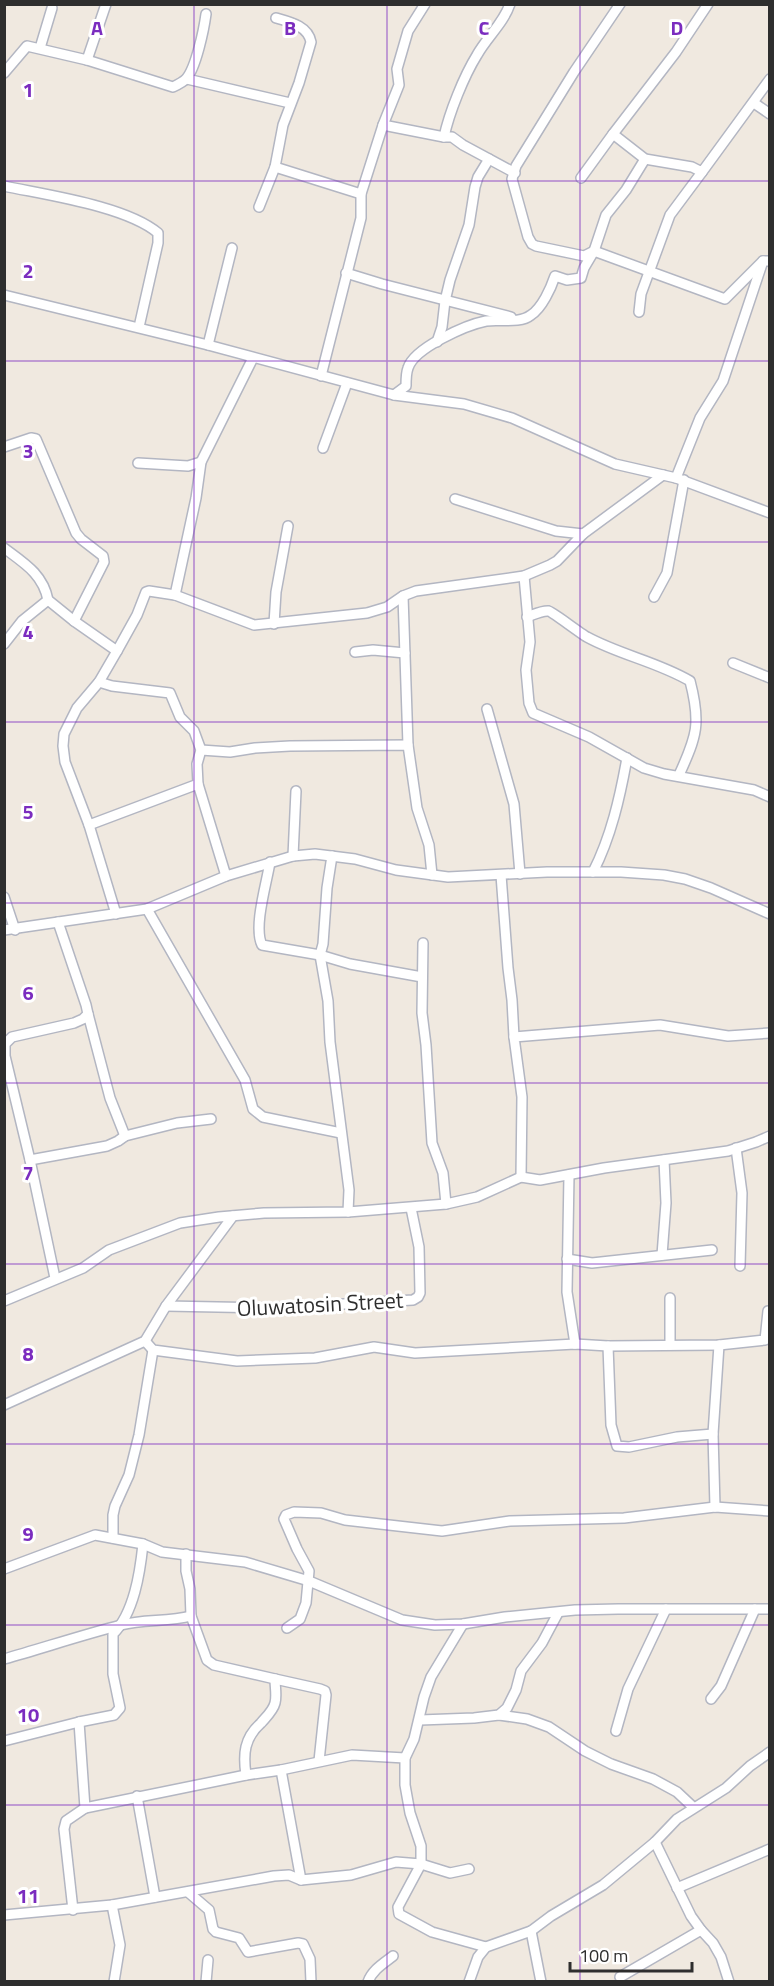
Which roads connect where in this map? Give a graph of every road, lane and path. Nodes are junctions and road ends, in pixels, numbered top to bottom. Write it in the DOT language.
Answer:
graph roads {
  1 [pos="106,4"];
  2 [pos="425,4"];
  3 [pos="510,4"];
  4 [pos="620,4"];
  5 [pos="708,4"];
  6 [pos="51,8"];
  7 [pos="206,14"];
  8 [pos="276,18"];
  9 [pos="40,48"];
  10 [pos="87,60"];
  11 [pos="4,73"];
  12 [pos="187,79"];
  13 [pos="770,79"];
  14 [pos="754,102"];
  15 [pos="290,103"];
  16 [pos="770,114"];
  17 [pos="384,125"];
  18 [pos="613,134"];
  19 [pos="444,137"];
  20 [pos="489,159"];
  21 [pos="645,159"];
  22 [pos="275,167"];
  23 [pos="702,172"];
  24 [pos="515,173"];
  25 [pos="581,178"];
  26 [pos="4,186"];
  27 [pos="361,194"];
  28 [pos="259,207"];
  29 [pos="232,248"];
  30 [pos="594,251"];
  31 [pos="766,261"];
  32 [pos="649,271"];
  33 [pos="346,273"];
  34 [pos="4,295"];
  35 [pos="445,301"];
  36 [pos="639,312"];
  37 [pos="519,319"];
  38 [pos="139,327"];
  39 [pos="437,342"];
  40 [pos="208,345"];
  41 [pos="253,358"];
  42 [pos="321,376"];
  43 [pos="347,383"];
  44 [pos="394,395"];
  45 [pos="4,447"];
  46 [pos="323,448"];
  47 [pos="201,462"];
  48 [pos="138,463"];
  49 [pos="663,475"];
  50 [pos="680,479"];
  51 [pos="454,499"];
  52 [pos="770,513"];
  53 [pos="288,525"];
  54 [pos="583,534"];
  55 [pos="4,548"];
  56 [pos="524,576"];
  57 [pos="175,595"];
  58 [pos="403,596"];
  59 [pos="654,597"];
  60 [pos="48,600"];
  61 [pos="527,617"];
  62 [pos="74,621"];
  63 [pos="274,624"];
  64 [pos="4,644"];
  65 [pos="117,651"];
  66 [pos="355,652"];
  67 [pos="405,653"];
  68 [pos="733,663"];
  69 [pos="770,678"];
  70 [pos="99,682"];
  71 [pos="487,709"];
  72 [pos="408,745"];
  73 [pos="201,750"];
  74 [pos="627,758"];
  75 [pos="679,775"];
  76 [pos="198,784"];
  77 [pos="296,791"];
  78 [pos="770,796"];
  79 [pos="89,825"];
  80 [pos="293,856"];
  81 [pos="332,856"];
  82 [pos="270,862"];
  83 [pos="593,872"];
  84 [pos="520,874"];
  85 [pos="432,875"];
  86 [pos="501,875"];
  87 [pos="226,876"];
  88 [pos="4,897"];
  89 [pos="147,909"];
  90 [pos="116,914"];
  91 [pos="770,914"];
  92 [pos="58,922"];
  93 [pos="10,930"];
  94 [pos="423,943"];
  95 [pos="320,955"];
  96 [pos="422,977"];
  97 [pos="88,1014"];
  98 [pos="770,1033"];
  99 [pos="514,1037"];
  100 [pos="211,1119"];
  101 [pos="341,1133"];
  102 [pos="125,1136"];
  103 [pos="770,1136"];
  104 [pos="736,1148"];
  105 [pos="30,1160"];
  106 [pos="664,1160"];
  107 [pos="569,1175"];
  108 [pos="521,1177"];
  109 [pos="446,1204"];
  110 [pos="411,1208"];
  111 [pos="348,1212"];
  112 [pos="233,1216"];
  113 [pos="712,1250"];
  114 [pos="662,1255"];
  115 [pos="567,1259"];
  116 [pos="740,1266"];
  117 [pos="56,1278"];
  118 [pos="669,1298"];
  119 [pos="4,1301"];
  120 [pos="166,1306"];
  121 [pos="768,1311"];
  122 [pos="145,1341"];
  123 [pos="575,1344"];
  124 [pos="670,1345"];
  125 [pos="719,1345"];
  126 [pos="608,1346"];
  127 [pos="153,1350"];
  128 [pos="4,1405"];
  129 [pos="713,1434"];
  130 [pos="715,1507"];
  131 [pos="770,1511"];
  132 [pos="113,1538"];
  133 [pos="143,1544"];
  134 [pos="186,1554"];
  135 [pos="4,1569"];
  136 [pos="309,1581"];
  137 [pos="666,1609"];
  138 [pos="755,1609"];
  139 [pos="770,1609"];
  140 [pos="558,1613"];
  141 [pos="191,1617"];
  142 [pos="463,1624"];
  143 [pos="123,1625"];
  144 [pos="287,1628"];
  145 [pos="4,1659"];
  146 [pos="275,1679"];
  147 [pos="711,1699"];
  148 [pos="499,1715"];
  149 [pos="420,1720"];
  150 [pos="79,1722"];
  151 [pos="616,1731"];
  152 [pos="4,1741"];
  153 [pos="770,1752"];
  154 [pos="405,1758"];
  155 [pos="319,1761"];
  156 [pos="281,1770"];
  157 [pos="246,1775"];
  158 [pos="137,1796"];
  159 [pos="693,1807"];
  160 [pos="85,1808"];
  161 [pos="655,1842"];
  162 [pos="770,1849"];
  163 [pos="421,1864"];
  164 [pos="469,1869"];
  165 [pos="301,1880"];
  166 [pos="677,1888"];
  167 [pos="188,1892"];
  168 [pos="155,1897"];
  169 [pos="112,1905"];
  170 [pos="73,1910"];
  171 [pos="4,1915"];
  172 [pos="701,1930"];
  173 [pos="531,1931"];
  174 [pos="486,1947"];
  175 [pos="393,1956"];
  176 [pos="208,1960"];
  177 [pos="620,1977"];
  178 [pos="114,1982"];
  179 [pos="206,1982"];
  180 [pos="311,1982"];
  181 [pos="368,1982"];
  182 [pos="469,1982"];
  183 [pos="541,1982"];
  184 [pos="729,1982"];
  1 -- 10 [label="street"];
  2 -- 17 [label="street"];
  3 -- 19 [label="street"];
  4 -- 24 [label="street"];
  5 -- 18 [label="street"];
  6 -- 9 [label="street"];
  7 -- 12 [label="street"];
  8 -- 15 [label="street"];
  9 -- 10 [label="street"];
  9 -- 11 [label="street"];
  10 -- 12 [label="street"];
  12 -- 15 [label="street"];
  13 -- 14 [label="street"];
  14 -- 16 [label="street"];
  14 -- 23 [label="street"];
  15 -- 22 [label="street"];
  17 -- 19 [label="street"];
  17 -- 27 [label="street"];
  18 -- 21 [label="street"];
  18 -- 25 [label="street"];
  19 -- 20 [label="street"];
  20 -- 24 [label="street"];
  20 -- 35 [label="street"];
  21 -- 23 [label="street"];
  21 -- 30 [label="street"];
  22 -- 27 [label="street"];
  22 -- 28 [label="street"];
  23 -- 32 [label="street"];
  24 -- 30 [label="street"];
  26 -- 38 [label="street"];
  27 -- 33 [label="street"];
  29 -- 40 [label="street"];
  30 -- 32 [label="street"];
  30 -- 37 [label="street"];
  31 -- 32 [label="street"];
  31 -- 50 [label="street"];
  32 -- 36 [label="street"];
  33 -- 35 [label="street"];
  33 -- 42 [label="street"];
  34 -- 38 [label="street"];
  35 -- 37 [label="street"];
  35 -- 39 [label="street"];
  37 -- 39 [label="street"];
  38 -- 40 [label="street"];
  39 -- 44 [label="street"];
  40 -- 41 [label="street"];
  41 -- 42 [label="street"];
  41 -- 47 [label="street"];
  42 -- 43 [label="street"];
  43 -- 44 [label="street"];
  43 -- 46 [label="street"];
  44 -- 49 [label="street"];
  45 -- 62 [label="street"];
  47 -- 48 [label="street"];
  47 -- 57 [label="street"];
  49 -- 50 [label="street"];
  49 -- 54 [label="street"];
  50 -- 52 [label="street"];
  50 -- 59 [label="street"];
  51 -- 54 [label="street"];
  53 -- 63 [label="street"];
  54 -- 56 [label="street"];
  55 -- 60 [label="street"];
  56 -- 58 [label="street"];
  56 -- 61 [label="street"];
  57 -- 63 [label="street"];
  57 -- 65 [label="street"];
  58 -- 63 [label="street"];
  58 -- 67 [label="street"];
  60 -- 62 [label="street"];
  60 -- 64 [label="street"];
  61 -- 74 [label="street"];
  61 -- 75 [label="street"];
  62 -- 65 [label="street"];
  65 -- 70 [label="street"];
  66 -- 67 [label="street"];
  67 -- 72 [label="street"];
  68 -- 69 [label="street"];
  70 -- 73 [label="street"];
  70 -- 79 [label="street"];
  71 -- 84 [label="street"];
  72 -- 73 [label="street"];
  72 -- 85 [label="street"];
  73 -- 76 [label="street"];
  74 -- 75 [label="street"];
  74 -- 83 [label="street"];
  75 -- 78 [label="street"];
  76 -- 79 [label="street"];
  76 -- 87 [label="street"];
  77 -- 80 [label="street"];
  79 -- 90 [label="street"];
  80 -- 81 [label="street"];
  80 -- 82 [label="street"];
  81 -- 85 [label="street"];
  81 -- 95 [label="street"];
  82 -- 87 [label="street"];
  82 -- 95 [label="street"];
  83 -- 84 [label="street"];
  83 -- 91 [label="street"];
  84 -- 86 [label="street"];
  85 -- 86 [label="street"];
  86 -- 99 [label="street"];
  87 -- 89 [label="street"];
  88 -- 93 [label="street"];
  89 -- 90 [label="street"];
  89 -- 101 [label="street"];
  90 -- 92 [label="street"];
  92 -- 93 [label="street"];
  92 -- 97 [label="street"];
  94 -- 96 [label="street"];
  95 -- 96 [label="street"];
  95 -- 101 [label="street"];
  96 -- 109 [label="street"];
  97 -- 102 [label="street"];
  97 -- 105 [label="street"];
  98 -- 99 [label="street"];
  99 -- 108 [label="street"];
  100 -- 102 [label="street"];
  101 -- 111 [label="street"];
  102 -- 105 [label="street"];
  103 -- 104 [label="street"];
  104 -- 106 [label="street"];
  104 -- 116 [label="street"];
  105 -- 117 [label="street"];
  106 -- 107 [label="street"];
  106 -- 114 [label="street"];
  107 -- 108 [label="street"];
  107 -- 115 [label="street"];
  108 -- 109 [label="street"];
  109 -- 110 [label="street"];
  110 -- 111 [label="street"];
  110 -- 120 [label="street, Oluwatosin Street"];
  111 -- 112 [label="street"];
  112 -- 117 [label="street"];
  112 -- 120 [label="street"];
  113 -- 114 [label="street"];
  114 -- 115 [label="street"];
  115 -- 123 [label="street"];
  117 -- 119 [label="street"];
  118 -- 124 [label="street"];
  120 -- 122 [label="street"];
  121 -- 125 [label="street"];
  122 -- 127 [label="street"];
  122 -- 128 [label="street"];
  123 -- 126 [label="street"];
  123 -- 127 [label="street"];
  124 -- 125 [label="street"];
  124 -- 126 [label="street"];
  125 -- 129 [label="street"];
  126 -- 129 [label="street"];
  127 -- 132 [label="street"];
  129 -- 130 [label="street"];
  130 -- 131 [label="street"];
  130 -- 136 [label="street"];
  132 -- 133 [label="street"];
  132 -- 135 [label="street"];
  133 -- 134 [label="street"];
  133 -- 143 [label="street"];
  134 -- 136 [label="street"];
  134 -- 141 [label="street"];
  136 -- 142 [label="street"];
  136 -- 144 [label="street"];
  137 -- 138 [label="street"];
  137 -- 140 [label="street"];
  137 -- 151 [label="street"];
  138 -- 139 [label="street"];
  138 -- 147 [label="street"];
  140 -- 142 [label="street"];
  140 -- 148 [label="street"];
  141 -- 143 [label="street"];
  141 -- 146 [label="street"];
  142 -- 149 [label="street"];
  143 -- 145 [label="street"];
  143 -- 150 [label="street"];
  146 -- 155 [label="street"];
  146 -- 157 [label="street"];
  148 -- 149 [label="street"];
  148 -- 159 [label="street"];
  149 -- 154 [label="street"];
  150 -- 152 [label="street"];
  150 -- 160 [label="street"];
  153 -- 159 [label="street"];
  154 -- 155 [label="street"];
  154 -- 163 [label="street"];
  155 -- 156 [label="street"];
  156 -- 157 [label="street"];
  156 -- 165 [label="street"];
  157 -- 158 [label="street"];
  158 -- 160 [label="street"];
  158 -- 168 [label="street"];
  159 -- 161 [label="street"];
  160 -- 170 [label="street"];
  161 -- 166 [label="street"];
  161 -- 173 [label="street"];
  162 -- 166 [label="street"];
  163 -- 164 [label="street"];
  163 -- 165 [label="street"];
  163 -- 174 [label="street"];
  165 -- 167 [label="street"];
  166 -- 172 [label="street"];
  167 -- 168 [label="street"];
  167 -- 180 [label="street"];
  168 -- 169 [label="street"];
  169 -- 170 [label="street"];
  169 -- 178 [label="street"];
  170 -- 171 [label="street"];
  172 -- 177 [label="street"];
  172 -- 184 [label="street"];
  173 -- 174 [label="street"];
  173 -- 183 [label="street"];
  174 -- 182 [label="street"];
  175 -- 181 [label="street"];
  176 -- 179 [label="street"];
}
